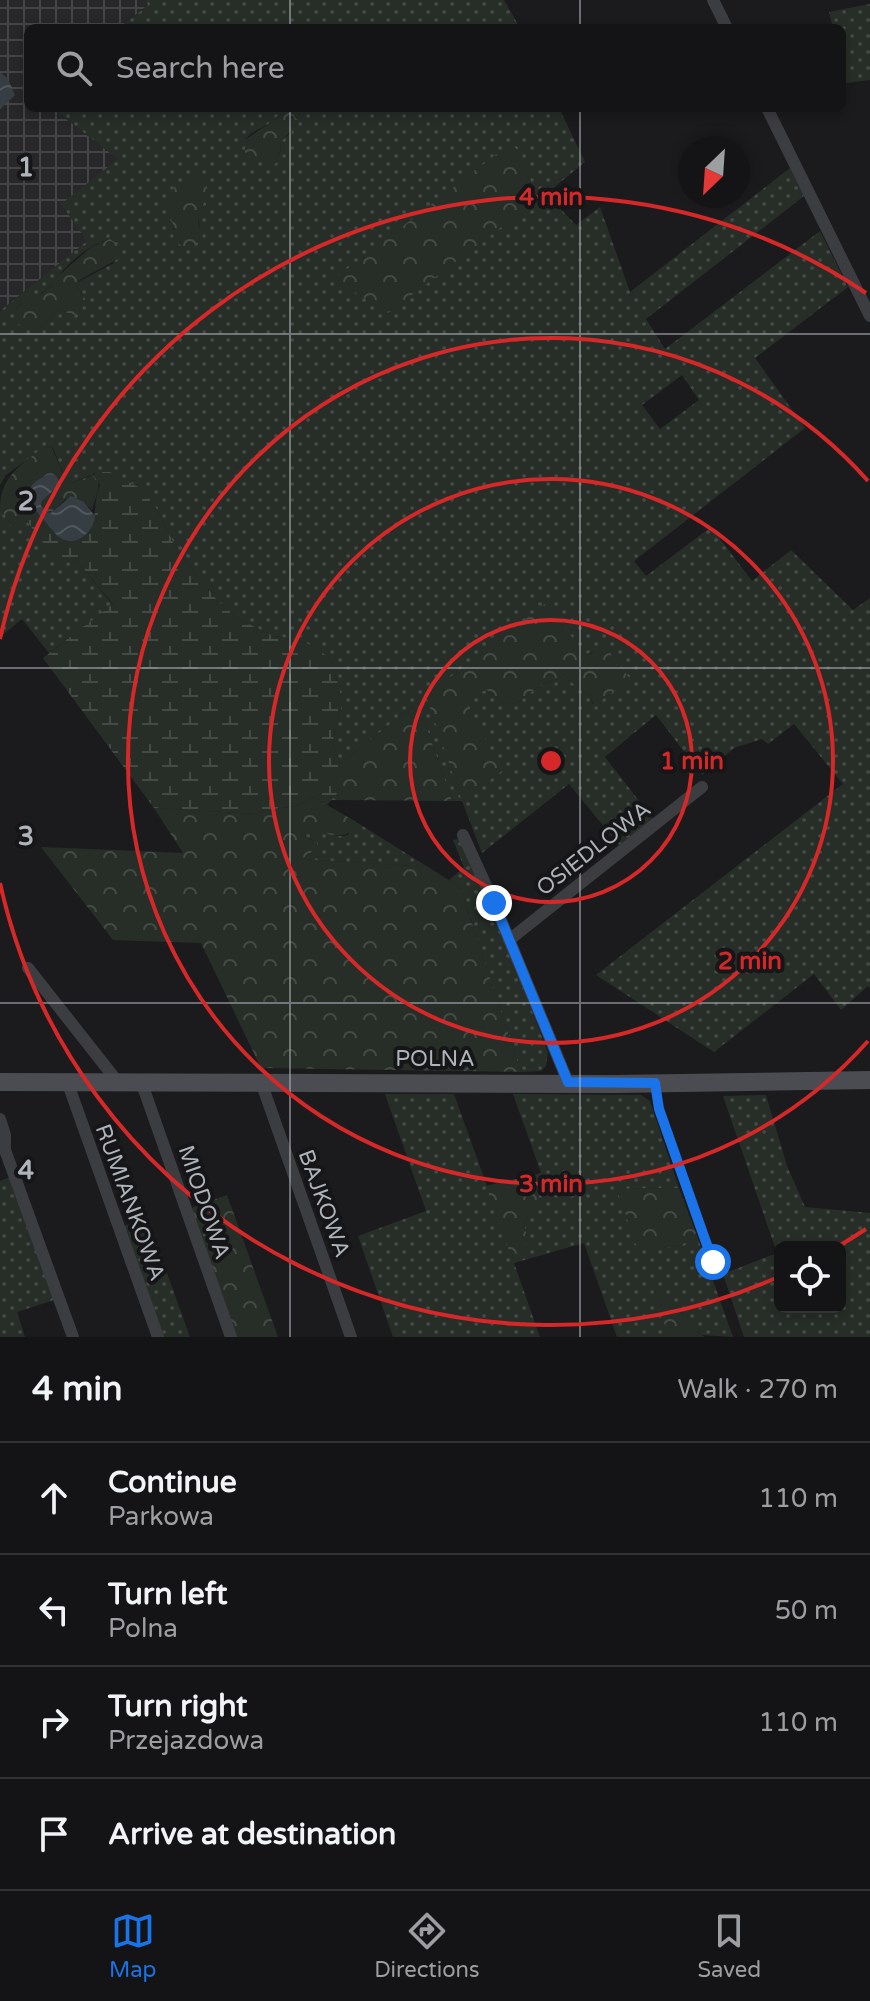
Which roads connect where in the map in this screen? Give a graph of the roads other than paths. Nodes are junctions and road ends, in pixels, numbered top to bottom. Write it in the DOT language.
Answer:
graph roads {
  1 [pos="713,0"];
  2 [pos="725,24"];
  3 [pos="769,112"];
  4 [pos="869,311"];
  5 [pos="702,787"];
  6 [pos="463,835"];
  7 [pos="509,940"];
  8 [pos="28,968"];
  9 [pos="870,1080"];
  10 [pos="67,1081"];
  11 [pos="117,1081"];
  12 [pos="141,1081"];
  13 [pos="0,1082"];
  14 [pos="261,1082"];
  15 [pos="568,1082"];
  16 [pos="655,1083"];
  17 [pos="0,1119"];
  18 [pos="713,1262"];
  19 [pos="73,1337"];
  20 [pos="158,1337"];
  21 [pos="231,1337"];
  22 [pos="351,1337"];
  1 -- 2 [label="street"];
  3 -- 4 [label="street"];
  5 -- 7 [label="street, OSIEDLOWA"];
  6 -- 7 [label="street"];
  7 -- 15 [label="street"];
  8 -- 11 [label="street"];
  9 -- 16 [label="street, POLNA"];
  10 -- 11 [label="street, POLNA"];
  10 -- 13 [label="street, POLNA"];
  10 -- 20 [label="street, RUMIANKOWA"];
  11 -- 12 [label="street, POLNA"];
  12 -- 14 [label="street, POLNA"];
  12 -- 21 [label="street, MIODOWA"];
  14 -- 15 [label="street, POLNA"];
  14 -- 22 [label="street, BAJKOWA"];
  15 -- 16 [label="street, POLNA"];
  16 -- 18 [label="lane"];
  17 -- 19 [label="street"];
}
